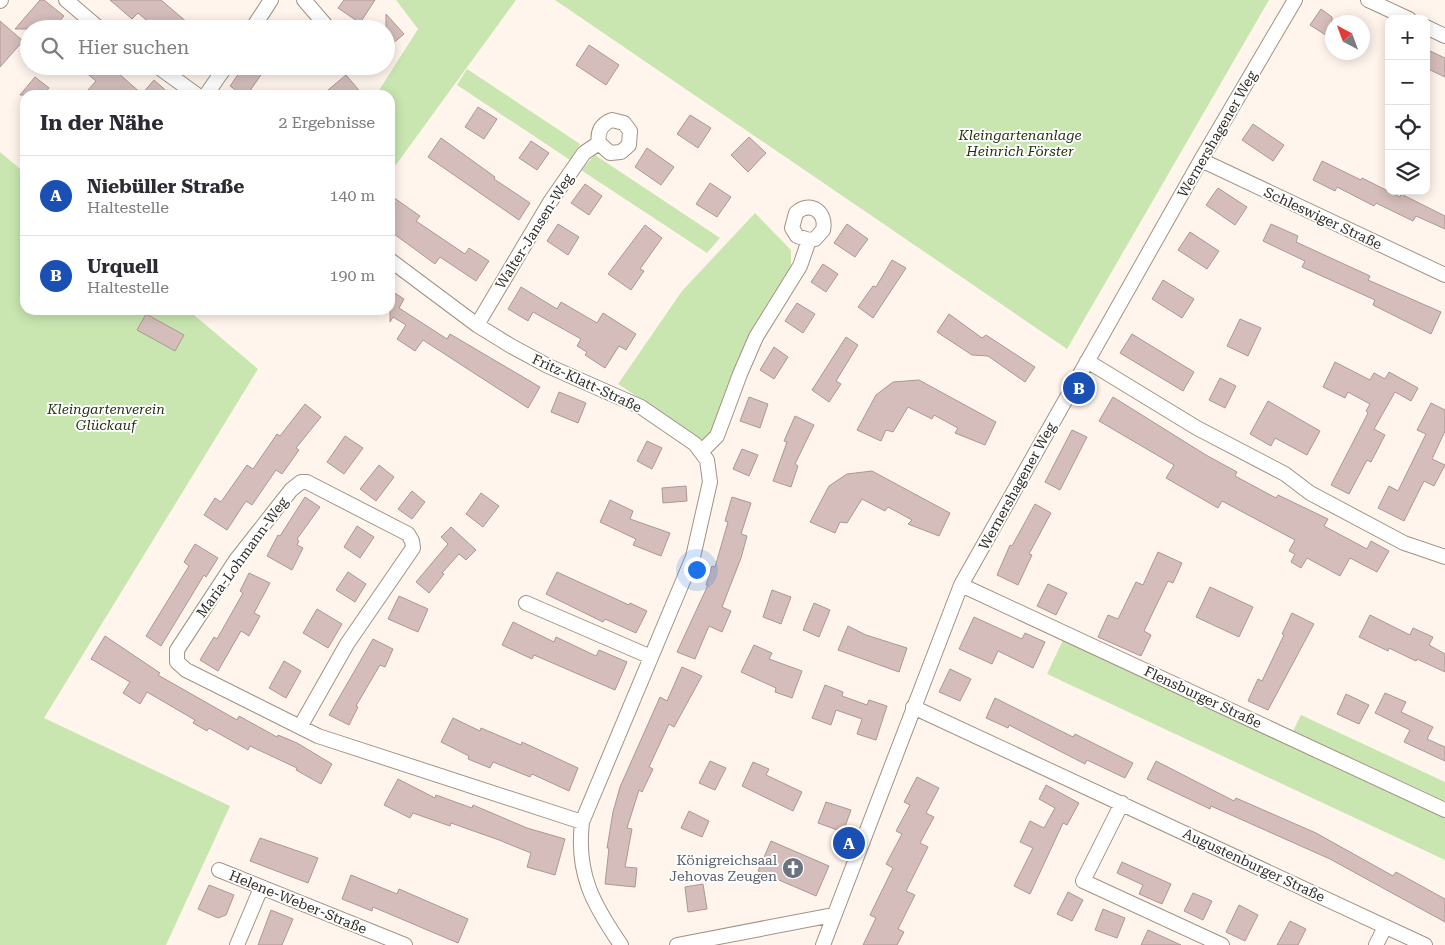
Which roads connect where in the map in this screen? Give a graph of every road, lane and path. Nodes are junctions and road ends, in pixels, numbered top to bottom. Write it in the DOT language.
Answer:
graph roads {
  1 [pos="66,0"];
  2 [pos="272,0"];
  3 [pos="304,0"];
  4 [pos="1294,0"];
  5 [pos="1368,0"];
  6 [pos="1400,15"];
  7 [pos="89,20"];
  8 [pos="258,20"];
  9 [pos="321,20"];
  10 [pos="1430,29"];
  11 [pos="1445,36"];
  12 [pos="169,75"];
  13 [pos="220,75"];
  14 [pos="190,90"];
  15 [pos="209,90"];
  16 [pos="599,143"];
  17 [pos="1201,160"];
  18 [pos="809,240"];
  19 [pos="395,264"];
  20 [pos="1445,275"];
  21 [pos="477,325"];
  22 [pos="1087,361"];
  23 [pos="702,451"];
  24 [pos="1445,557"];
  25 [pos="961,585"];
  26 [pos="526,603"];
  27 [pos="652,657"];
  28 [pos="913,707"];
  29 [pos="300,727"];
  30 [pos="1122,803"];
  31 [pos="1445,810"];
  32 [pos="582,822"];
  33 [pos="220,870"];
  34 [pos="261,888"];
  35 [pos="833,915"];
  36 [pos="1386,926"];
  37 [pos="237,945"];
  38 [pos="405,945"];
  39 [pos="621,945"];
  40 [pos="677,945"];
  41 [pos="823,945"];
  42 [pos="1222,945"];
  43 [pos="1376,945"];
  44 [pos="1425,945"];
  1 -- 7 [label="street"];
  2 -- 8 [label="street"];
  3 -- 9 [label="street"];
  4 -- 17 [label="street, Wernershagener Weg"];
  5 -- 6 [label="street"];
  10 -- 11 [label="street"];
  12 -- 14 [label="street"];
  13 -- 15 [label="street"];
  16 -- 21 [label="street, Walter-Jansen-Weg"];
  17 -- 20 [label="street, Schleswiger Straße"];
  17 -- 22 [label="street, Wernershagener Weg"];
  18 -- 23 [label="street"];
  19 -- 21 [label="street, Fritz-Klatt-Straße"];
  21 -- 23 [label="street, Fritz-Klatt-Straße"];
  22 -- 24 [label="street"];
  22 -- 25 [label="street, Wernershagener Weg"];
  23 -- 27 [label="street"];
  25 -- 28 [label="street, Wernershagener Weg"];
  25 -- 31 [label="street, Flensburger Straße"];
  26 -- 27 [label="street"];
  27 -- 32 [label="street"];
  28 -- 30 [label="street, Augustenburger Straße"];
  28 -- 35 [label="street, Wernershagener Weg"];
  29 -- 29 [label="street, Maria-Lohmann-Weg"];
  29 -- 32 [label="street, Maria-Lohmann-Weg"];
  30 -- 36 [label="street, Augustenburger Straße"];
  30 -- 42 [label="street"];
  32 -- 39 [label="street"];
  33 -- 34 [label="street, Helene-Weber-Straße"];
  34 -- 37 [label="street"];
  34 -- 38 [label="street, Helene-Weber-Straße"];
  35 -- 40 [label="street"];
  35 -- 41 [label="street, Wernershagener Weg"];
  36 -- 43 [label="street"];
  36 -- 44 [label="street, Augustenburger Straße"];
}
